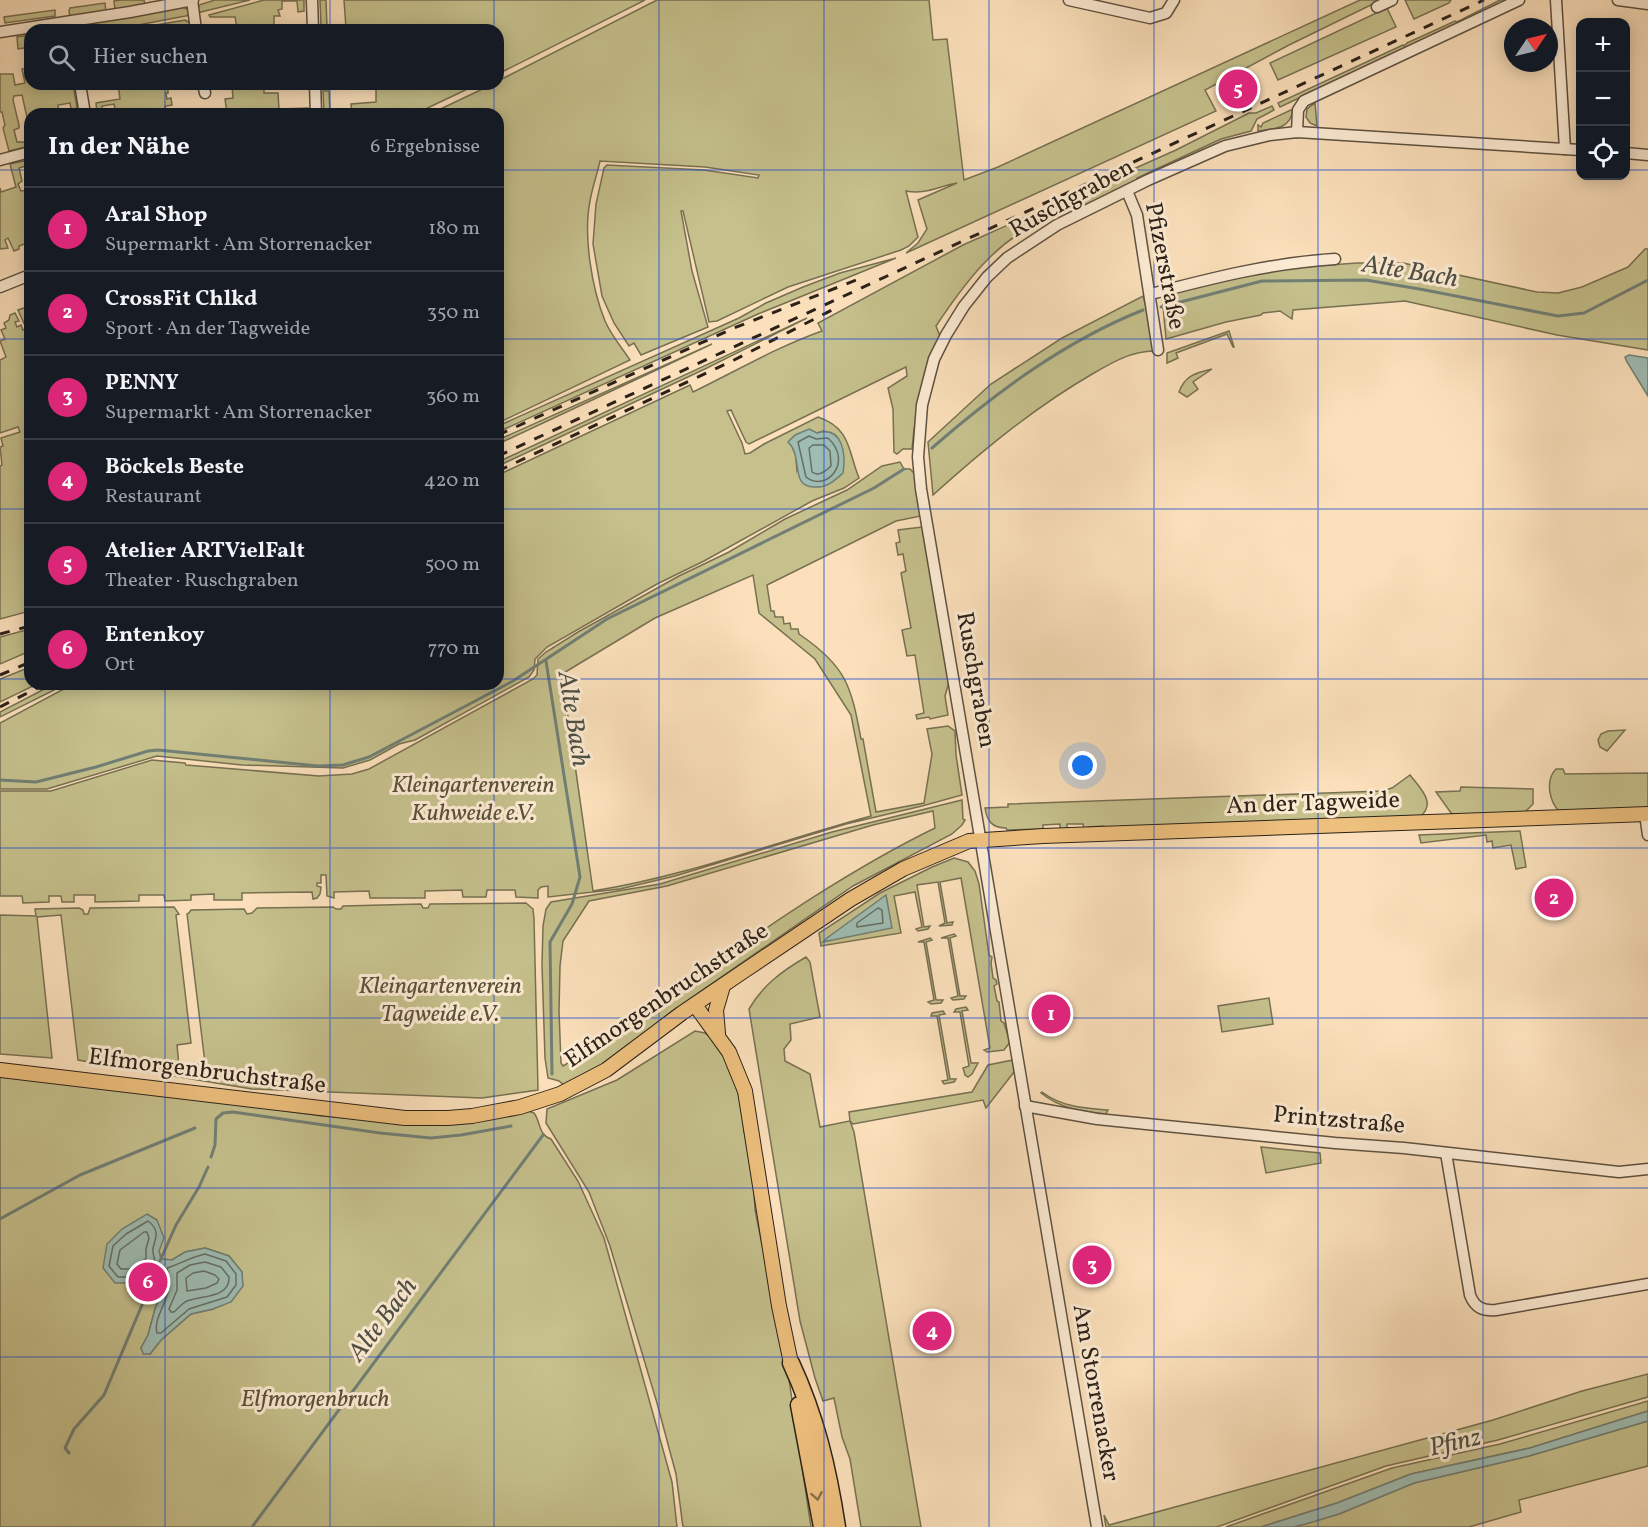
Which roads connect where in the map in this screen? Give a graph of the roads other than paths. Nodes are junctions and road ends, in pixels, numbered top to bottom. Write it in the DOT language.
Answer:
graph roads {
  1 [pos="193,0"];
  2 [pos="312,0"];
  3 [pos="1069,0"];
  4 [pos="1174,0"];
  5 [pos="1392,0"];
  6 [pos="1519,0"];
  7 [pos="1556,0"];
  8 [pos="1618,0"];
  9 [pos="1648,4"];
  10 [pos="1377,7"];
  11 [pos="79,24"];
  12 [pos="195,24"];
  13 [pos="313,24"];
  14 [pos="24,30"];
  15 [pos="0,32"];
  16 [pos="81,90"];
  17 [pos="315,90"];
  18 [pos="84,108"];
  19 [pos="316,108"];
  20 [pos="1297,132"];
  21 [pos="1565,149"];
  22 [pos="1576,150"];
  23 [pos="1630,153"];
  24 [pos="24,154"];
  25 [pos="1648,155"];
  26 [pos="0,160"];
  27 [pos="1127,191"];
  28 [pos="1335,259"];
  29 [pos="24,277"];
  30 [pos="0,287"];
  31 [pos="1150,294"];
  32 [pos="1158,350"];
  33 [pos="1646,814"];
  34 [pos="1648,834"];
  35 [pos="980,839"];
  36 [pos="723,986"];
  37 [pos="694,1005"];
  38 [pos="718,1035"];
  39 [pos="0,1070"];
  40 [pos="1026,1106"];
  41 [pos="1446,1153"];
  42 [pos="1648,1169"];
  43 [pos="1648,1284"];
  44 [pos="791,1363"];
  45 [pos="822,1527"];
  46 [pos="837,1527"];
  47 [pos="1097,1527"];
  1 -- 11 [label="street"];
  1 -- 12 [label="street"];
  2 -- 13 [label="street"];
  3 -- 4 [label="street"];
  5 -- 10 [label="street"];
  6 -- 20 [label="street"];
  7 -- 21 [label="street"];
  8 -- 9 [label="street"];
  14 -- 15 [label="street"];
  16 -- 18 [label="street"];
  17 -- 19 [label="street"];
  20 -- 21 [label="street, Ruschgraben"];
  20 -- 27 [label="street, Ruschgraben"];
  21 -- 22 [label="street, Ruschgraben"];
  23 -- 25 [label="street"];
  24 -- 26 [label="street"];
  27 -- 31 [label="street, Pfizerstraße"];
  27 -- 35 [label="street, Ruschgraben"];
  28 -- 31 [label="street"];
  29 -- 30 [label="street"];
  31 -- 32 [label="street, Pfizerstraße"];
  33 -- 34 [label="street"];
  33 -- 35 [label="main road, An der Tagweide"];
  35 -- 36 [label="main road, Elfmorgenbruchstraße"];
  35 -- 40 [label="street, Am Storrenacker"];
  36 -- 37 [label="main road, Elfmorgenbruchstraße"];
  36 -- 38 [label="main road"];
  37 -- 38 [label="main road"];
  37 -- 39 [label="main road, Elfmorgenbruchstraße"];
  38 -- 44 [label="main road"];
  40 -- 41 [label="street, Printzstraße"];
  40 -- 47 [label="street, Am Storrenacker"];
  41 -- 42 [label="street, Printzstraße"];
  41 -- 43 [label="street"];
  44 -- 45 [label="highway, one-way"];
  44 -- 46 [label="highway"];
}
